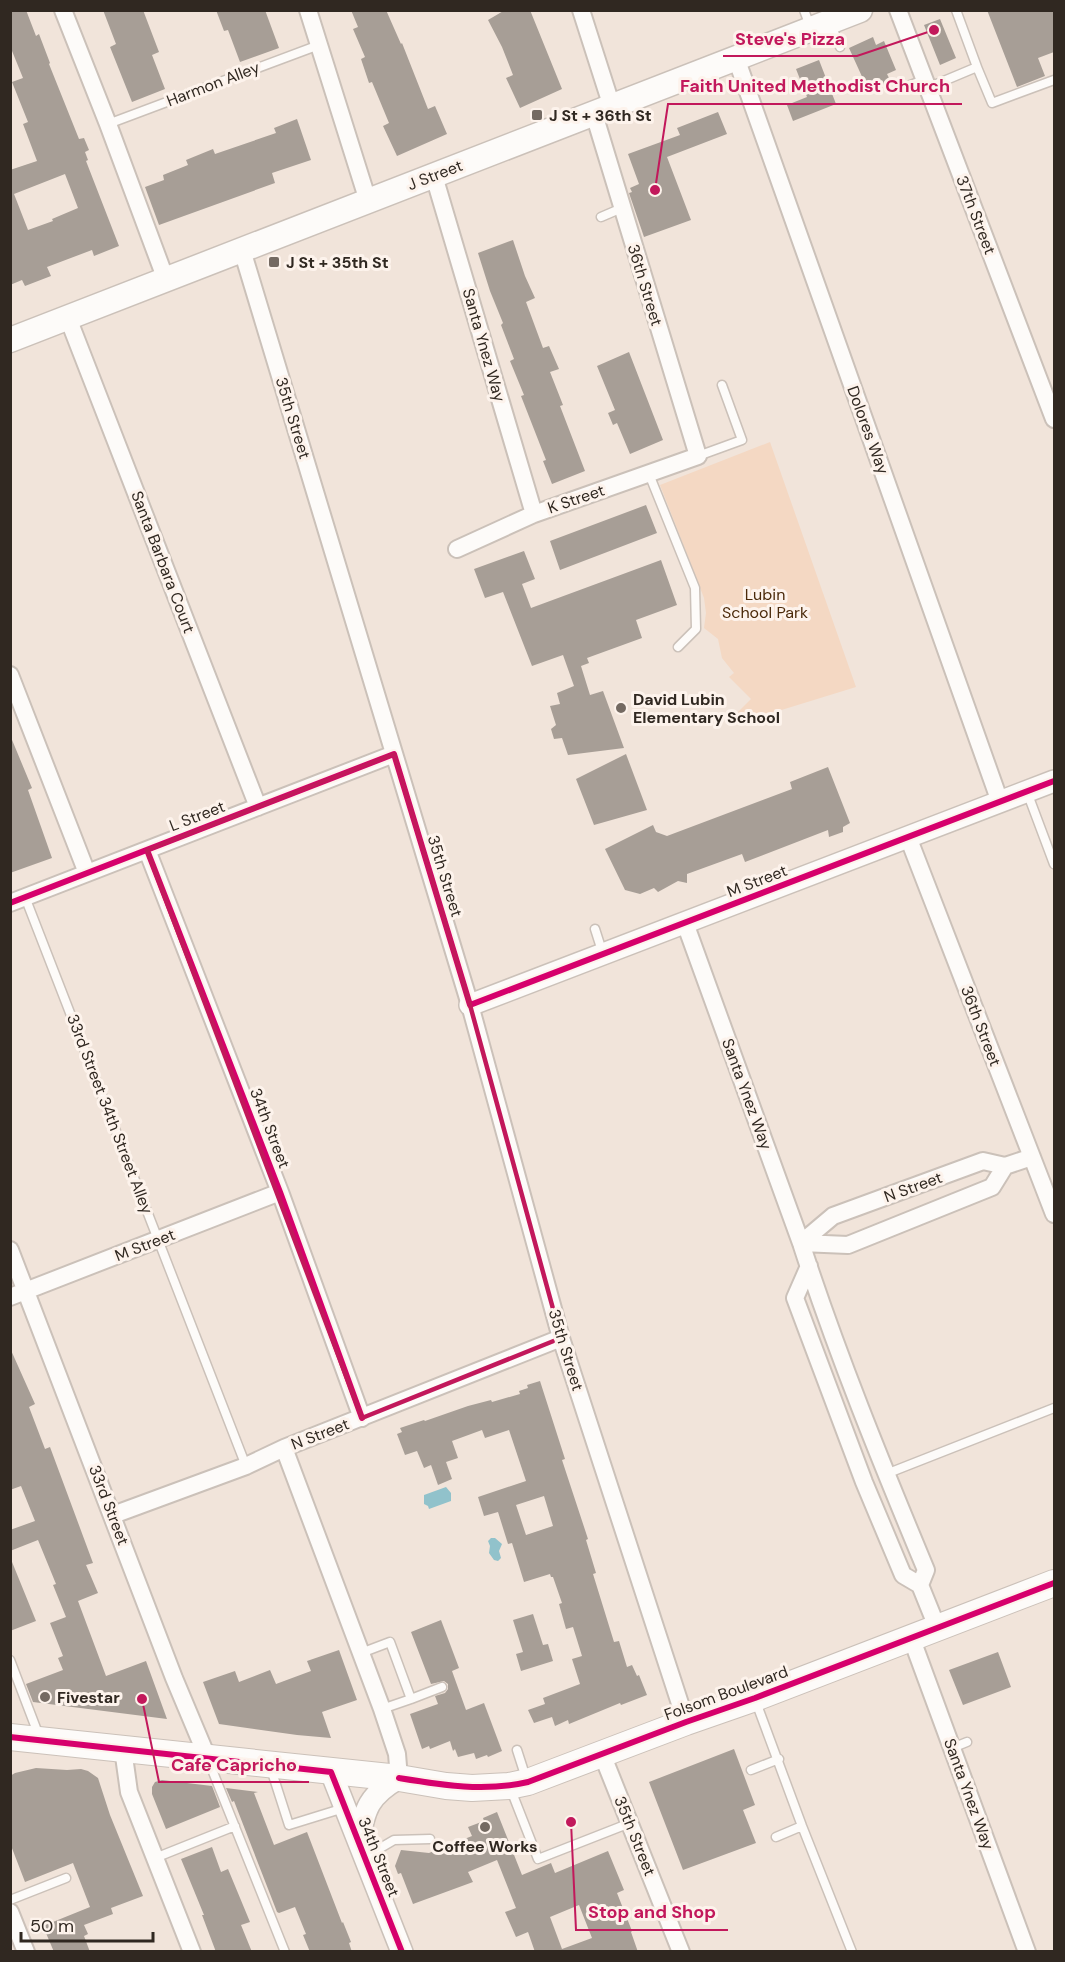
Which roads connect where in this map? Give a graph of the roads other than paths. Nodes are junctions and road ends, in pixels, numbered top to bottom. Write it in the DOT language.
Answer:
graph roads {
  1 [pos="63,10"];
  2 [pos="308,10"];
  3 [pos="581,10"];
  4 [pos="860,10"];
  5 [pos="898,10"];
  6 [pos="956,10"];
  7 [pos="815,21"];
  8 [pos="319,45"];
  9 [pos="840,47"];
  10 [pos="736,58"];
  11 [pos="977,67"];
  12 [pos="1054,80"];
  13 [pos="926,84"];
  14 [pos="905,87"];
  15 [pos="603,110"];
  16 [pos="108,124"];
  17 [pos="434,176"];
  18 [pos="368,201"];
  19 [pos="622,208"];
  20 [pos="601,217"];
  21 [pos="242,250"];
  22 [pos="166,280"];
  23 [pos="68,318"];
  24 [pos="10,340"];
  25 [pos="722,385"];
  26 [pos="1054,419"];
  27 [pos="698,456"];
  28 [pos="649,474"];
  29 [pos="534,514"];
  30 [pos="457,549"];
  31 [pos="678,647"];
  32 [pos="10,675"];
  33 [pos="394,754"];
  34 [pos="1054,781"];
  35 [pos="1026,792"];
  36 [pos="1000,802"];
  37 [pos="258,807"];
  38 [pos="908,837"];
  39 [pos="147,850"];
  40 [pos="1054,864"];
  41 [pos="87,873"];
  42 [pos="18,900"];
  43 [pos="685,923"];
  44 [pos="595,929"];
  45 [pos="603,954"];
  46 [pos="470,1005"];
  47 [pos="1032,1157"];
  48 [pos="1005,1166"];
  49 [pos="280,1192"];
  50 [pos="1054,1214"];
  51 [pos="158,1240"];
  52 [pos="801,1243"];
  53 [pos="10,1250"];
  54 [pos="809,1266"];
  55 [pos="18,1294"];
  56 [pos="561,1338"];
  57 [pos="1054,1408"];
  58 [pos="362,1418"];
  59 [pos="284,1448"];
  60 [pos="246,1466"];
  61 [pos="886,1474"];
  62 [pos="864,1482"];
  63 [pos="113,1515"];
  64 [pos="1054,1582"];
  65 [pos="920,1586"];
  66 [pos="937,1627"];
  67 [pos="911,1637"];
  68 [pos="361,1653"];
  69 [pos="10,1660"];
  70 [pos="442,1687"];
  71 [pos="755,1698"];
  72 [pos="411,1699"];
  73 [pos="382,1709"];
  74 [pos="686,1722"];
  75 [pos="10,1737"];
  76 [pos="41,1741"];
  77 [pos="123,1749"];
  78 [pos="517,1750"];
  79 [pos="602,1754"];
  80 [pos="208,1759"];
  81 [pos="779,1759"];
  82 [pos="270,1765"];
  83 [pos="751,1770"];
  84 [pos="331,1772"];
  85 [pos="399,1778"];
  86 [pos="518,1784"];
  87 [pos="345,1808"];
  88 [pos="630,1822"];
  89 [pos="235,1826"];
  90 [pos="802,1826"];
  91 [pos="776,1837"];
  92 [pos="430,1839"];
  93 [pos="361,1850"];
  94 [pos="155,1858"];
  95 [pos="66,1878"];
  96 [pos="10,1900"];
  97 [pos="10,1912"];
  98 [pos="26,1952"];
  99 [pos="192,1952"];
  100 [pos="285,1952"];
  101 [pos="402,1952"];
  102 [pos="681,1952"];
  103 [pos="852,1952"];
  104 [pos="1027,1952"];
  1 -- 16 [label="street"];
  2 -- 8 [label="street"];
  3 -- 15 [label="street, 36th Street"];
  4 -- 7 [label="main road, J Street"];
  5 -- 13 [label="street, 37th Street"];
  6 -- 11 [label="lane"];
  7 -- 9 [label="lane"];
  7 -- 10 [label="main road, J Street"];
  8 -- 16 [label="lane, Harmon Alley"];
  8 -- 18 [label="street"];
  10 -- 15 [label="main road, J Street"];
  10 -- 36 [label="street, Dolores Way"];
  11 -- 12 [label="lane"];
  11 -- 13 [label="lane"];
  13 -- 14 [label="lane"];
  13 -- 26 [label="street, 37th Street"];
  15 -- 17 [label="main road, J Street"];
  15 -- 19 [label="street, 36th Street"];
  16 -- 22 [label="street"];
  17 -- 18 [label="main road, J Street"];
  17 -- 29 [label="street, Santa Ynez Way"];
  18 -- 21 [label="main road, J Street"];
  19 -- 20 [label="lane"];
  19 -- 27 [label="street, 36th Street"];
  21 -- 22 [label="main road, J Street"];
  21 -- 33 [label="street, 35th Street"];
  22 -- 23 [label="main road, J Street"];
  23 -- 24 [label="main road, J Street"];
  23 -- 37 [label="street, Santa Barbara Court"];
  25 -- 27 [label="lane"];
  27 -- 28 [label="street, K Street"];
  28 -- 29 [label="street, K Street"];
  28 -- 31 [label="lane"];
  29 -- 30 [label="street, K Street"];
  32 -- 41 [label="street"];
  33 -- 37 [label="street, L Street"];
  33 -- 46 [label="street, 35th Street"];
  34 -- 35 [label="street, M Street"];
  35 -- 36 [label="street, M Street"];
  35 -- 40 [label="lane"];
  36 -- 38 [label="street, M Street"];
  37 -- 39 [label="street, L Street"];
  38 -- 43 [label="street, M Street"];
  38 -- 47 [label="street, 36th Street"];
  39 -- 41 [label="street, L Street"];
  39 -- 49 [label="street, 34th Street"];
  41 -- 42 [label="street, L Street"];
  42 -- 51 [label="lane, 33rd Street 34th Street Alley"];
  43 -- 45 [label="street, M Street"];
  43 -- 52 [label="street, Santa Ynez Way"];
  44 -- 45 [label="lane"];
  45 -- 46 [label="street, M Street"];
  46 -- 56 [label="street, 35th Street"];
  47 -- 48 [label="street, N Street"];
  47 -- 50 [label="street, 36th Street"];
  48 -- 52 [label="street, N Street"];
  48 -- 52 [label="street"];
  49 -- 51 [label="street, M Street"];
  49 -- 58 [label="street, 34th Street"];
  51 -- 55 [label="street, M Street"];
  51 -- 60 [label="lane, 33rd Street 34th Street Alley"];
  52 -- 54 [label="street, Santa Ynez Way"];
  53 -- 55 [label="street, 33rd Street"];
  54 -- 61 [label="street, Santa Ynez Way"];
  54 -- 62 [label="street, Santa Ynez Way"];
  55 -- 63 [label="street, 33rd Street"];
  56 -- 58 [label="street, N Street"];
  56 -- 74 [label="street, 35th Street"];
  57 -- 61 [label="lane"];
  58 -- 59 [label="street, N Street"];
  59 -- 60 [label="street, N Street"];
  59 -- 68 [label="street"];
  60 -- 63 [label="street, N Street"];
  61 -- 62 [label="street"];
  61 -- 65 [label="street, Santa Ynez Way"];
  62 -- 65 [label="street, Santa Ynez Way"];
  63 -- 80 [label="street, 33rd Street"];
  64 -- 66 [label="main road, Folsom Boulevard"];
  65 -- 66 [label="street, Santa Ynez Way"];
  66 -- 67 [label="main road, Folsom Boulevard"];
  67 -- 71 [label="main road, Folsom Boulevard"];
  67 -- 104 [label="street, Santa Ynez Way"];
  68 -- 72 [label="lane"];
  68 -- 73 [label="street"];
  69 -- 76 [label="lane"];
  70 -- 72 [label="lane"];
  71 -- 74 [label="main road, Folsom Boulevard"];
  71 -- 81 [label="lane"];
  72 -- 73 [label="lane"];
  73 -- 85 [label="street"];
  74 -- 79 [label="main road, Folsom Boulevard"];
  75 -- 76 [label="main road, Folsom Boulevard"];
  76 -- 77 [label="main road, Folsom Boulevard"];
  77 -- 80 [label="main road, Folsom Boulevard"];
  77 -- 94 [label="street"];
  78 -- 86 [label="lane"];
  79 -- 86 [label="main road, Folsom Boulevard"];
  79 -- 88 [label="street, 35th Street"];
  80 -- 82 [label="main road, Folsom Boulevard"];
  80 -- 89 [label="lane"];
  81 -- 83 [label="lane"];
  81 -- 90 [label="lane"];
  82 -- 84 [label="main road, Folsom Boulevard"];
  82 -- 87 [label="lane"];
  84 -- 85 [label="main road, Folsom Boulevard"];
  84 -- 87 [label="street, 34th Street"];
  85 -- 86 [label="main road, Folsom Boulevard"];
  85 -- 93 [label="street"];
  86 -- 88 [label="lane"];
  87 -- 93 [label="street, 34th Street"];
  88 -- 102 [label="street, 35th Street"];
  89 -- 94 [label="lane"];
  89 -- 100 [label="lane"];
  90 -- 91 [label="lane"];
  90 -- 103 [label="lane"];
  92 -- 93 [label="lane"];
  93 -- 101 [label="street, 34th Street"];
  94 -- 99 [label="street"];
  95 -- 96 [label="lane"];
  97 -- 98 [label="street"];
}
